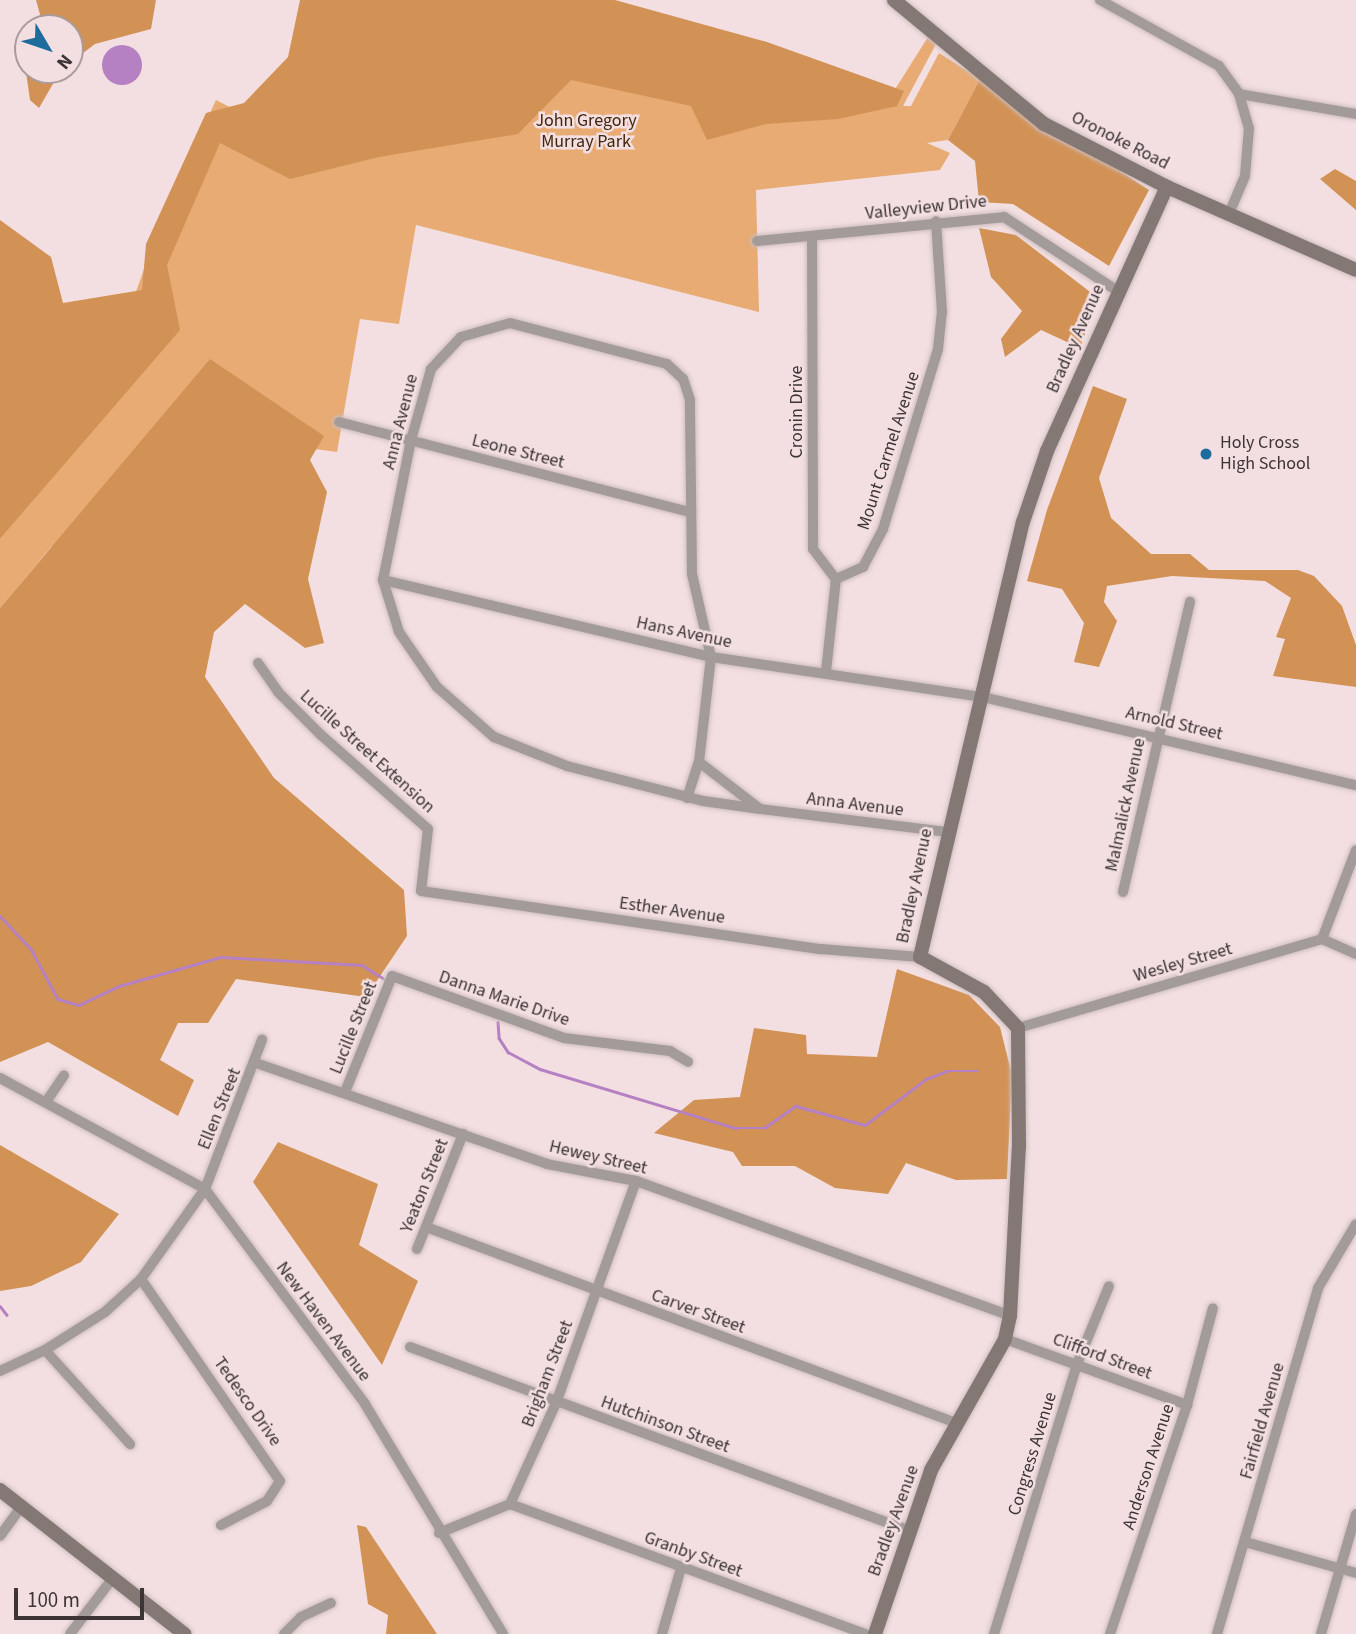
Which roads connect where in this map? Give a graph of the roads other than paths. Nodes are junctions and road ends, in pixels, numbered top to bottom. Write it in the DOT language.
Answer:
graph roads {
  1 [pos="1100,0"];
  2 [pos="899,1"];
  3 [pos="1239,94"];
  4 [pos="1356,114"];
  5 [pos="1167,187"];
  6 [pos="1230,212"];
  7 [pos="936,221"];
  8 [pos="813,237"];
  9 [pos="757,241"];
  10 [pos="1356,270"];
  11 [pos="1119,292"];
  12 [pos="339,422"];
  13 [pos="411,440"];
  14 [pos="690,512"];
  15 [pos="836,579"];
  16 [pos="383,580"];
  17 [pos="1190,602"];
  18 [pos="711,657"];
  19 [pos="258,663"];
  20 [pos="826,672"];
  21 [pos="984,697"];
  22 [pos="1157,736"];
  23 [pos="699,762"];
  24 [pos="1356,785"];
  25 [pos="687,798"];
  26 [pos="760,809"];
  27 [pos="946,832"];
  28 [pos="1356,850"];
  29 [pos="421,891"];
  30 [pos="1123,892"];
  31 [pos="1322,939"];
  32 [pos="1356,954"];
  33 [pos="919,957"];
  34 [pos="392,976"];
  35 [pos="1018,1028"];
  36 [pos="262,1040"];
  37 [pos="688,1062"];
  38 [pos="256,1063"];
  39 [pos="64,1075"];
  40 [pos="0,1078"];
  41 [pos="345,1092"];
  42 [pos="46,1102"];
  43 [pos="463,1134"];
  44 [pos="636,1181"];
  45 [pos="205,1189"];
  46 [pos="1356,1224"];
  47 [pos="426,1227"];
  48 [pos="417,1249"];
  49 [pos="141,1279"];
  50 [pos="1109,1286"];
  51 [pos="596,1291"];
  52 [pos="1213,1308"];
  53 [pos="1010,1316"];
  54 [pos="1005,1339"];
  55 [pos="410,1347"];
  56 [pos="45,1350"];
  57 [pos="1077,1364"];
  58 [pos="0,1371"];
  59 [pos="556,1403"];
  60 [pos="1187,1405"];
  61 [pos="960,1424"];
  62 [pos="130,1444"];
  63 [pos="0,1490"];
  64 [pos="510,1504"];
  65 [pos="20,1508"];
  66 [pos="1356,1514"];
  67 [pos="220,1525"];
  68 [pos="910,1531"];
  69 [pos="439,1533"];
  70 [pos="0,1536"];
  71 [pos="1245,1542"];
  72 [pos="681,1568"];
  73 [pos="1340,1569"];
  74 [pos="1356,1573"];
  75 [pos="112,1579"];
  76 [pos="331,1603"];
  77 [pos="70,1634"];
  78 [pos="184,1634"];
  79 [pos="284,1634"];
  80 [pos="503,1634"];
  81 [pos="662,1634"];
  82 [pos="866,1634"];
  83 [pos="875,1634"];
  84 [pos="994,1634"];
  85 [pos="1110,1634"];
  86 [pos="1217,1634"];
  87 [pos="1321,1634"];
  1 -- 3 [label="street"];
  2 -- 5 [label="street, Oronoke Road"];
  3 -- 4 [label="street"];
  3 -- 6 [label="street"];
  5 -- 6 [label="street, Oronoke Road"];
  5 -- 11 [label="street, Bradley Avenue"];
  6 -- 10 [label="street, Oronoke Road"];
  7 -- 8 [label="street, Valleyview Drive"];
  7 -- 11 [label="street, Valleyview Drive"];
  7 -- 15 [label="street, Mount Carmel Avenue"];
  8 -- 9 [label="street, Valleyview Drive"];
  8 -- 15 [label="street, Cronin Drive"];
  11 -- 21 [label="street, Bradley Avenue"];
  12 -- 13 [label="street, Leone Street"];
  13 -- 14 [label="street, Leone Street"];
  13 -- 14 [label="street, Anna Avenue"];
  13 -- 16 [label="street, Anna Avenue"];
  14 -- 18 [label="street, Anna Avenue"];
  15 -- 20 [label="street"];
  16 -- 18 [label="street, Hans Avenue"];
  16 -- 25 [label="street, Anna Avenue"];
  17 -- 22 [label="street, Malmalick Avenue"];
  18 -- 20 [label="street, Hans Avenue"];
  18 -- 23 [label="street, Anna Avenue"];
  19 -- 29 [label="street, Lucille Street Extension"];
  20 -- 21 [label="street, Hans Avenue"];
  21 -- 22 [label="street, Arnold Street"];
  21 -- 27 [label="street, Bradley Avenue"];
  22 -- 24 [label="street, Arnold Street"];
  22 -- 30 [label="street, Malmalick Avenue"];
  23 -- 25 [label="street, Anna Avenue"];
  23 -- 26 [label="street"];
  25 -- 26 [label="street, Anna Avenue"];
  26 -- 27 [label="street, Anna Avenue"];
  27 -- 33 [label="street, Bradley Avenue"];
  28 -- 31 [label="street"];
  29 -- 33 [label="street, Esther Avenue"];
  31 -- 32 [label="street"];
  31 -- 35 [label="street, Wesley Street"];
  33 -- 35 [label="street, Bradley Avenue"];
  34 -- 37 [label="street, Danna Marie Drive"];
  34 -- 41 [label="street, Lucille Street"];
  35 -- 53 [label="street, Bradley Avenue"];
  36 -- 38 [label="street, Ellen Street"];
  38 -- 41 [label="street, Hewey Street"];
  38 -- 45 [label="street, Ellen Street"];
  39 -- 42 [label="street"];
  40 -- 42 [label="street, New Haven Avenue"];
  41 -- 43 [label="street, Hewey Street"];
  42 -- 45 [label="street, New Haven Avenue"];
  43 -- 44 [label="street, Hewey Street"];
  43 -- 47 [label="street, Yeaton Street"];
  44 -- 51 [label="street, Brigham Street"];
  44 -- 53 [label="street, Hewey Street"];
  45 -- 49 [label="street, Ellen Street"];
  45 -- 69 [label="street, New Haven Avenue"];
  46 -- 71 [label="street, Fairfield Avenue"];
  47 -- 48 [label="street, Yeaton Street"];
  47 -- 51 [label="street, Carver Street"];
  49 -- 56 [label="street, Ellen Street"];
  49 -- 67 [label="street, Tedesco Drive"];
  50 -- 57 [label="street, Congress Avenue"];
  51 -- 59 [label="street, Brigham Street"];
  51 -- 61 [label="street, Carver Street"];
  52 -- 60 [label="street, Anderson Avenue"];
  53 -- 54 [label="street, Bradley Avenue"];
  54 -- 57 [label="street, Clifford Street"];
  54 -- 61 [label="street, Bradley Avenue"];
  55 -- 59 [label="street, Hutchinson Street"];
  56 -- 58 [label="street, Ellen Street"];
  56 -- 62 [label="street"];
  57 -- 60 [label="street, Clifford Street"];
  57 -- 84 [label="street, Congress Avenue"];
  59 -- 64 [label="street, Brigham Street"];
  59 -- 68 [label="street, Hutchinson Street"];
  60 -- 85 [label="street, Anderson Avenue"];
  61 -- 68 [label="street, Bradley Avenue"];
  63 -- 65 [label="street"];
  64 -- 69 [label="street"];
  64 -- 72 [label="street, Granby Street"];
  65 -- 70 [label="street"];
  65 -- 75 [label="street"];
  66 -- 73 [label="street"];
  68 -- 83 [label="street, Bradley Avenue"];
  69 -- 80 [label="street, New Haven Avenue"];
  71 -- 73 [label="street"];
  71 -- 86 [label="street, Fairfield Avenue"];
  72 -- 81 [label="street"];
  72 -- 82 [label="street, Granby Street"];
  73 -- 74 [label="street"];
  73 -- 87 [label="street"];
  75 -- 77 [label="street"];
  75 -- 78 [label="street"];
  76 -- 79 [label="street"];
}
